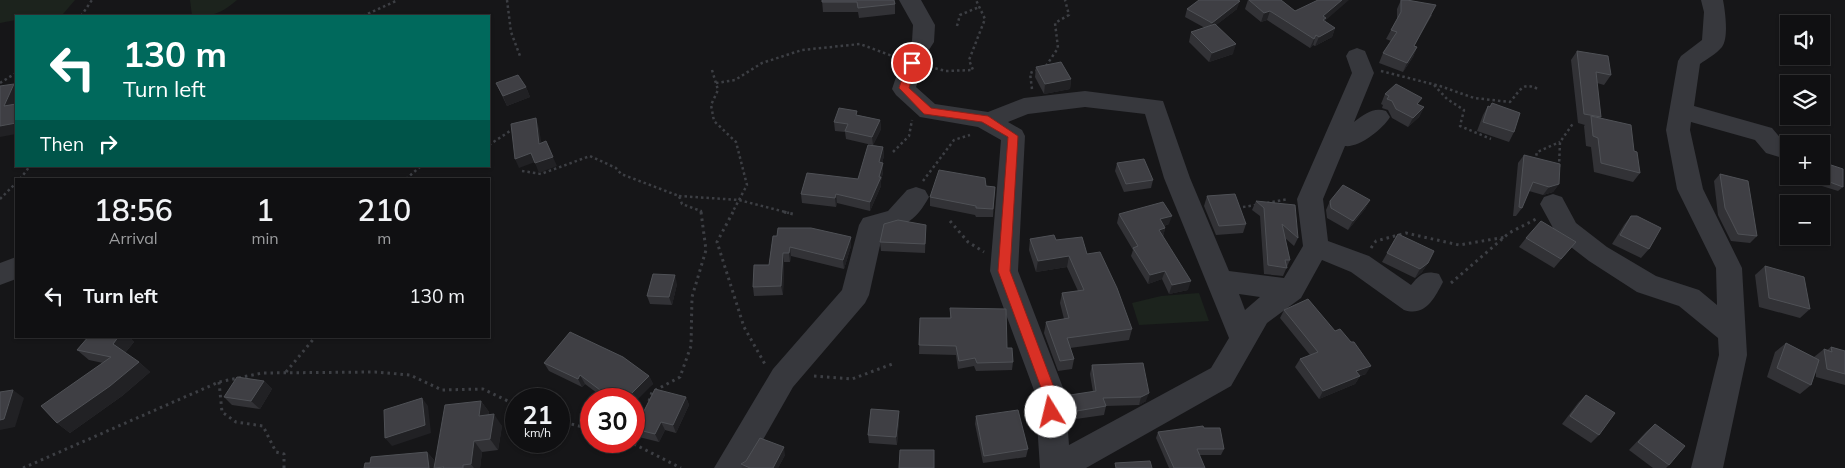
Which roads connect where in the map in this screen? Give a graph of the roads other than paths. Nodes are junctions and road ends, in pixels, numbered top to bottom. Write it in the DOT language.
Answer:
graph roads {
  1 [pos="910,0"];
  2 [pos="1712,0"];
  3 [pos="1360,63"];
  4 [pos="1024,106"];
  5 [pos="1681,111"];
  6 [pos="1378,117"];
  7 [pos="988,121"];
  8 [pos="1013,136"];
  9 [pos="1337,136"];
  10 [pos="1780,148"];
  11 [pos="916,197"];
  12 [pos="1552,204"];
  13 [pos="1316,246"];
  14 [pos="15,268"];
  15 [pos="0,274"];
  16 [pos="1220,281"];
  17 [pos="1440,283"];
  18 [pos="1291,290"];
  19 [pos="1732,333"];
  20 [pos="1243,338"];
  21 [pos="730,468"];
  22 [pos="1056,468"];
  23 [pos="1707,468"];
  1 -- 7 [label="street"];
  2 -- 5 [label="street"];
  3 -- 9 [label="street"];
  4 -- 7 [label="street"];
  4 -- 8 [label="street"];
  4 -- 16 [label="street"];
  5 -- 10 [label="street"];
  5 -- 19 [label="street"];
  6 -- 9 [label="street"];
  7 -- 8 [label="street"];
  8 -- 22 [label="street"];
  9 -- 13 [label="street"];
  11 -- 21 [label="street"];
  12 -- 19 [label="street"];
  13 -- 17 [label="street"];
  13 -- 18 [label="street"];
  14 -- 15 [label="street"];
  16 -- 18 [label="street"];
  16 -- 20 [label="street"];
  18 -- 20 [label="street"];
  19 -- 23 [label="street"];
  20 -- 22 [label="street"];
}
